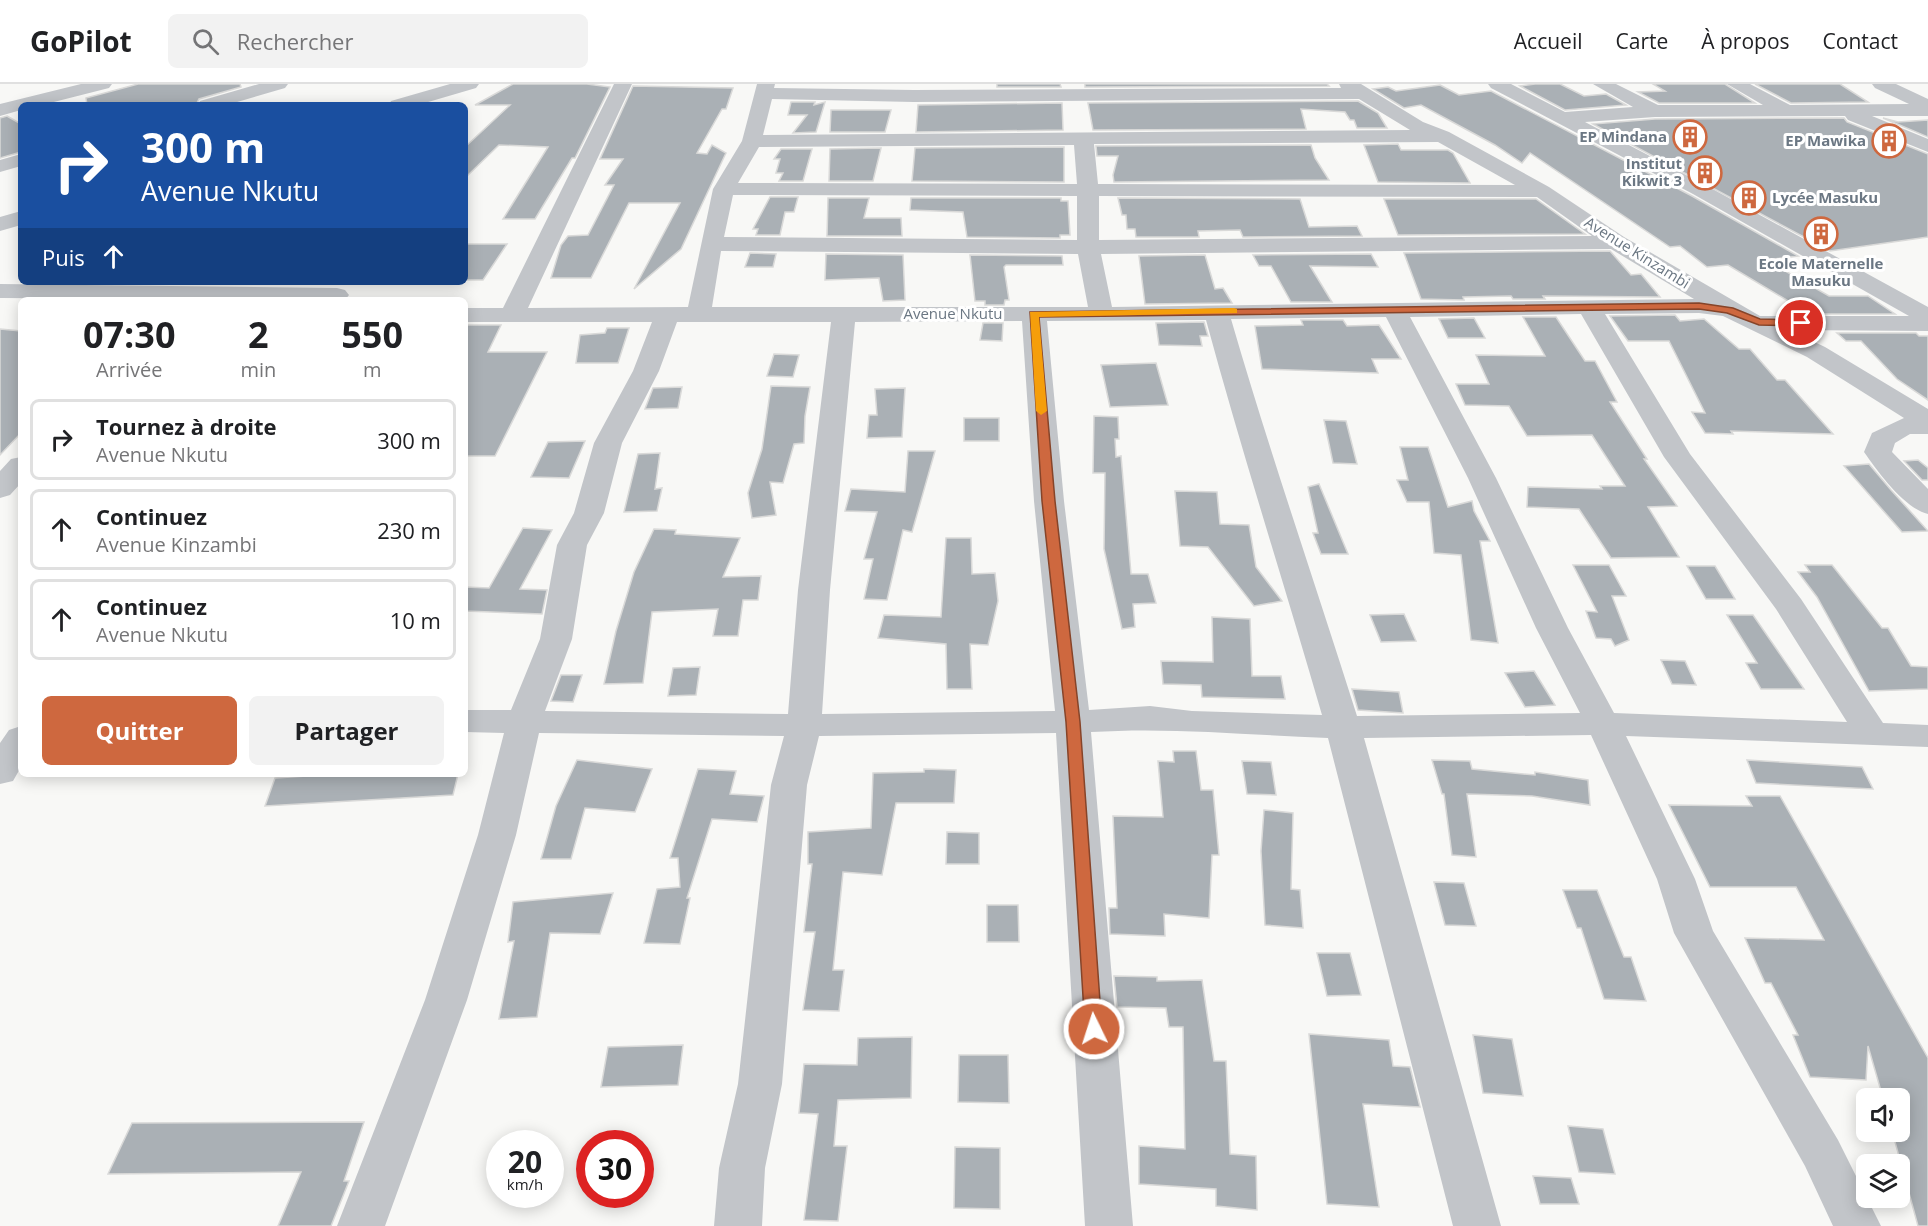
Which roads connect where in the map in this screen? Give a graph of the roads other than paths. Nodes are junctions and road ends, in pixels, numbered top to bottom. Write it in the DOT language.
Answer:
graph roads {
  1 [pos="103,84"];
  2 [pos="279,84"];
  3 [pos="470,84"];
  4 [pos="482,84"];
  5 [pos="623,84"];
  6 [pos="1497,84"];
  7 [pos="1602,84"];
  8 [pos="1736,84"];
  9 [pos="1881,84"];
  10 [pos="765,89"];
  11 [pos="1355,89"];
  12 [pos="32,102"];
  13 [pos="217,102"];
  14 [pos="408,102"];
  15 [pos="467,102"];
  16 [pos="18,105"];
  17 [pos="1928,108"];
  18 [pos="1786,109"];
  19 [pos="0,110"];
  20 [pos="1840,110"];
  21 [pos="1655,111"];
  22 [pos="1563,118"];
  23 [pos="1442,136"];
  24 [pos="1083,138"];
  25 [pos="753,141"];
  26 [pos="1928,146"];
  27 [pos="18,161"];
  28 [pos="0,166"];
  29 [pos="724,189"];
  30 [pos="1088,189"];
  31 [pos="1542,191"];
  32 [pos="18,219"];
  33 [pos="0,225"];
  34 [pos="1616,242"];
  35 [pos="711,244"];
  36 [pos="1088,247"];
  37 [pos="39,288"];
  38 [pos="0,291"];
  39 [pos="338,292"];
  40 [pos="26,297"];
  41 [pos="172,297"];
  42 [pos="18,303"];
  43 [pos="1590,307"];
  44 [pos="1395,309"];
  45 [pos="1729,310"];
  46 [pos="1216,311"];
  47 [pos="844,314"];
  48 [pos="1034,314"];
  49 [pos="1102,314"];
  50 [pos="468,315"];
  51 [pos="512,315"];
  52 [pos="683,315"];
  53 [pos="0,316"];
  54 [pos="1928,317"];
  55 [pos="1759,322"];
  56 [pos="1928,324"];
  57 [pos="1928,421"];
  58 [pos="1928,426"];
  59 [pos="18,468"];
  60 [pos="0,489"];
  61 [pos="1928,505"];
  62 [pos="524,721"];
  63 [pos="468,722"];
  64 [pos="1073,722"];
  65 [pos="1603,724"];
  66 [pos="804,725"];
  67 [pos="1343,726"];
  68 [pos="1873,735"];
  69 [pos="1928,736"];
  70 [pos="18,743"];
  71 [pos="0,772"];
  72 [pos="361,1226"];
  73 [pos="738,1226"];
  74 [pos="1109,1226"];
  75 [pos="1477,1226"];
  76 [pos="1857,1226"];
  1 -- 12 [label="street"];
  2 -- 13 [label="street"];
  3 -- 14 [label="street"];
  4 -- 15 [label="street"];
  5 -- 51 [label="street"];
  6 -- 22 [label="street"];
  7 -- 21 [label="street"];
  8 -- 18 [label="street"];
  9 -- 17 [label="street"];
  10 -- 11 [label="street"];
  10 -- 25 [label="street"];
  11 -- 23 [label="street, Avenue Kinzambi"];
  16 -- 19 [label="street"];
  17 -- 20 [label="street"];
  18 -- 20 [label="street"];
  18 -- 21 [label="street"];
  20 -- 26 [label="street"];
  21 -- 22 [label="street"];
  22 -- 54 [label="street"];
  23 -- 24 [label="street"];
  23 -- 31 [label="street, Avenue Kinzambi"];
  24 -- 25 [label="street"];
  24 -- 30 [label="street"];
  25 -- 29 [label="street"];
  27 -- 28 [label="street"];
  29 -- 30 [label="street"];
  29 -- 35 [label="street"];
  30 -- 31 [label="street"];
  30 -- 36 [label="street"];
  31 -- 34 [label="street, Avenue Kinzambi"];
  32 -- 33 [label="street"];
  34 -- 36 [label="street"];
  34 -- 45 [label="street, Avenue Kinzambi"];
  35 -- 36 [label="street"];
  35 -- 52 [label="street"];
  36 -- 49 [label="street"];
  37 -- 38 [label="street"];
  37 -- 40 [label="street"];
  37 -- 41 [label="street"];
  39 -- 41 [label="street"];
  42 -- 53 [label="street"];
  43 -- 44 [label="street, Avenue Nkutu"];
  43 -- 45 [label="street, Avenue Nkutu"];
  43 -- 68 [label="street"];
  44 -- 46 [label="street, Avenue Nkutu"];
  44 -- 65 [label="street"];
  45 -- 55 [label="street, Avenue Kinzambi"];
  46 -- 49 [label="street, Avenue Nkutu"];
  46 -- 67 [label="street"];
  47 -- 48 [label="street, Avenue Nkutu"];
  47 -- 52 [label="street, Avenue Nkutu"];
  47 -- 66 [label="street"];
  48 -- 49 [label="street, Avenue Nkutu"];
  48 -- 64 [label="street"];
  50 -- 51 [label="street, Avenue Nkutu"];
  51 -- 52 [label="street, Avenue Nkutu"];
  52 -- 62 [label="street"];
  55 -- 56 [label="street"];
  55 -- 57 [label="street, Avenue Kinzambi"];
  58 -- 61 [label="street"];
  59 -- 60 [label="street"];
  62 -- 63 [label="street"];
  62 -- 66 [label="street"];
  62 -- 72 [label="street"];
  64 -- 66 [label="street"];
  64 -- 67 [label="street"];
  64 -- 74 [label="street"];
  65 -- 67 [label="street"];
  65 -- 68 [label="street"];
  65 -- 76 [label="street"];
  66 -- 73 [label="street"];
  67 -- 75 [label="street"];
  68 -- 69 [label="street"];
  70 -- 71 [label="street"];
}
